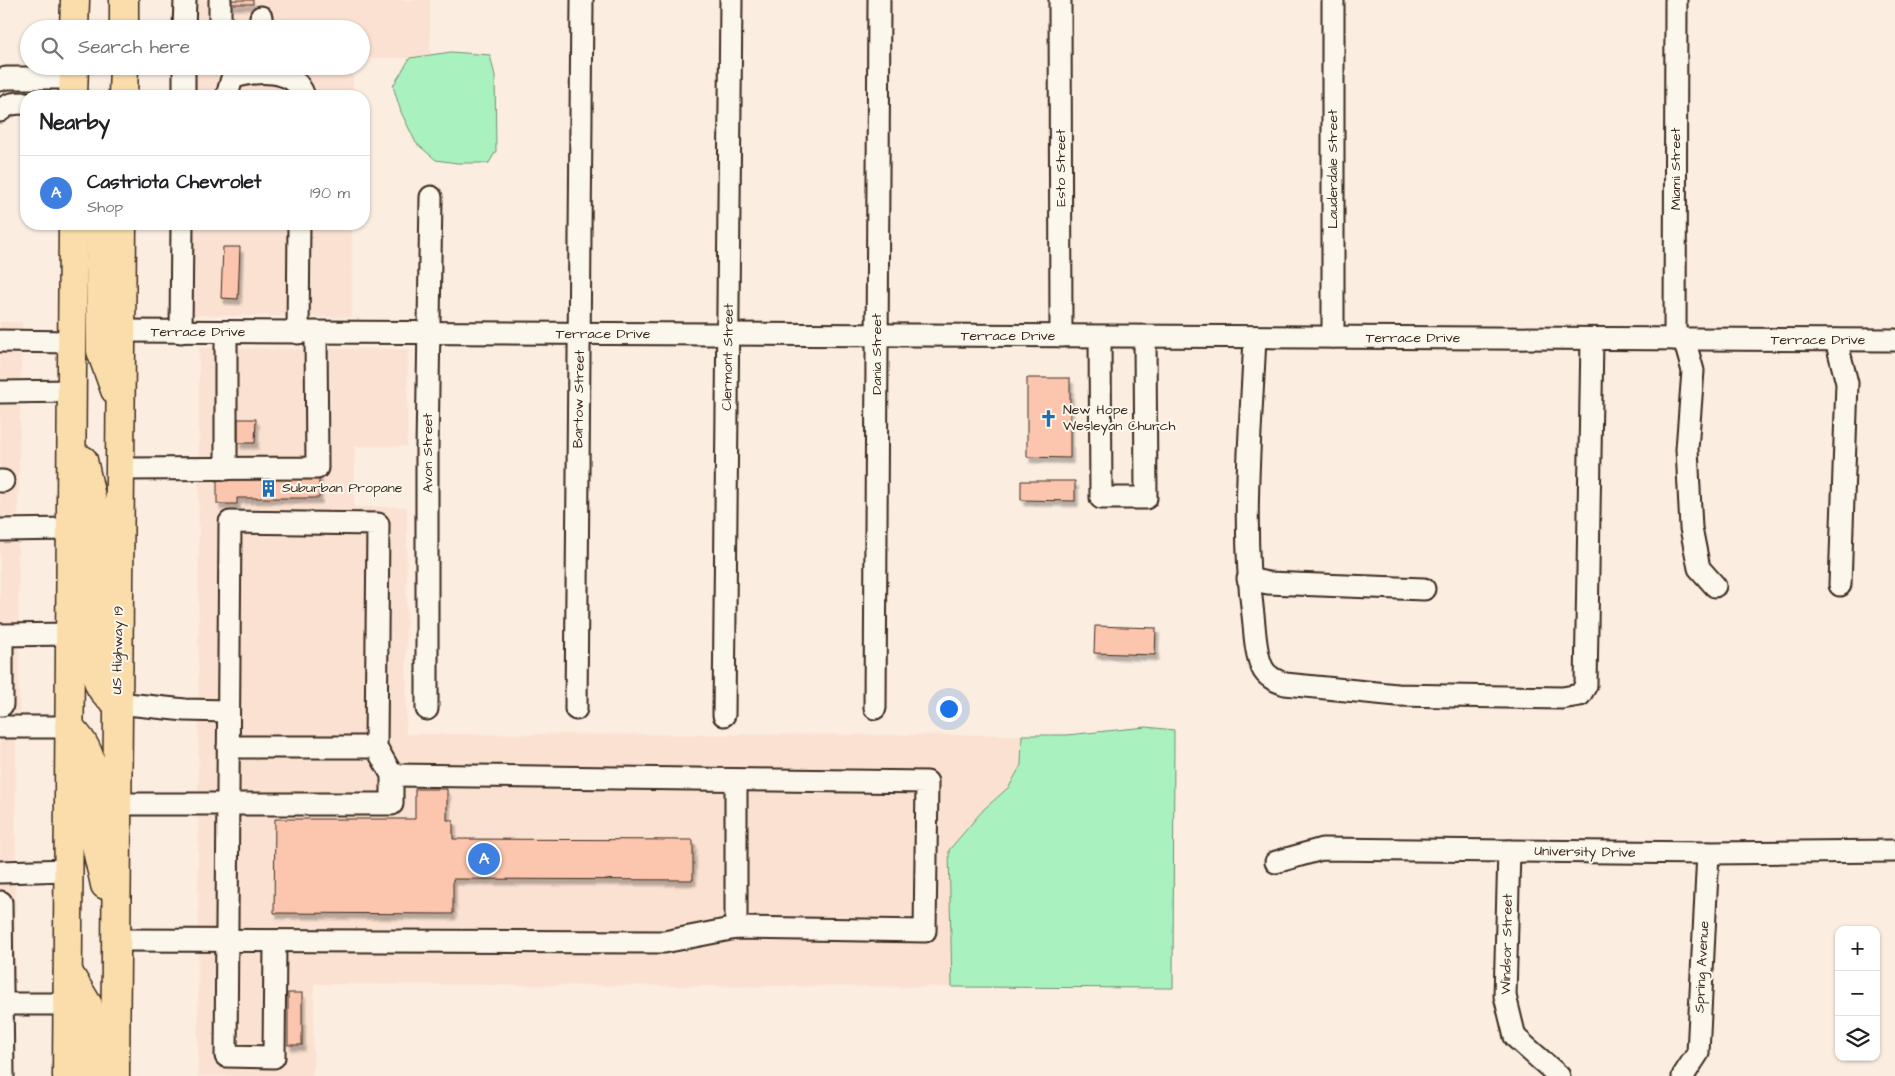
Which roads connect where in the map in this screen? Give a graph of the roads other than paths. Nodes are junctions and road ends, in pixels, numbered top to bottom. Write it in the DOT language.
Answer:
graph roads {
  1 [pos="75,0"];
  2 [pos="124,0"];
  3 [pos="184,0"];
  4 [pos="220,0"];
  5 [pos="582,0"];
  6 [pos="731,0"];
  7 [pos="879,0"];
  8 [pos="1060,0"];
  9 [pos="1332,0"];
  10 [pos="1676,0"];
  11 [pos="74,20"];
  12 [pos="124,20"];
  13 [pos="184,20"];
  14 [pos="220,20"];
  15 [pos="124,75"];
  16 [pos="184,75"];
  17 [pos="240,75"];
  18 [pos="282,75"];
  19 [pos="0,80"];
  20 [pos="77,84"];
  21 [pos="123,90"];
  22 [pos="184,90"];
  23 [pos="229,90"];
  24 [pos="302,90"];
  25 [pos="20,103"];
  26 [pos="0,111"];
  27 [pos="431,197"];
  28 [pos="73,230"];
  29 [pos="100,230"];
  30 [pos="122,230"];
  31 [pos="182,230"];
  32 [pos="299,230"];
  33 [pos="121,332"];
  34 [pos="181,332"];
  35 [pos="226,332"];
  36 [pos="307,333"];
  37 [pos="429,334"];
  38 [pos="580,334"];
  39 [pos="729,335"];
  40 [pos="877,336"];
  41 [pos="1061,336"];
  42 [pos="1100,336"];
  43 [pos="1145,337"];
  44 [pos="1255,337"];
  45 [pos="1333,337"];
  46 [pos="1592,338"];
  47 [pos="1680,339"];
  48 [pos="1836,340"];
  49 [pos="1895,340"];
  50 [pos="0,341"];
  51 [pos="73,342"];
  52 [pos="0,392"];
  53 [pos="72,403"];
  54 [pos="120,403"];
  55 [pos="120,468"];
  56 [pos="226,468"];
  57 [pos="71,529"];
  58 [pos="0,530"];
  59 [pos="1248,579"];
  60 [pos="1840,585"];
  61 [pos="1715,586"];
  62 [pos="1424,589"];
  63 [pos="71,634"];
  64 [pos="1,635"];
  65 [pos="118,703"];
  66 [pos="0,705"];
  67 [pos="875,708"];
  68 [pos="576,709"];
  69 [pos="427,710"];
  70 [pos="228,711"];
  71 [pos="724,715"];
  72 [pos="0,727"];
  73 [pos="69,727"];
  74 [pos="228,747"];
  75 [pos="376,747"];
  76 [pos="392,775"];
  77 [pos="736,780"];
  78 [pos="117,804"];
  79 [pos="228,804"];
  80 [pos="1509,851"];
  81 [pos="1895,851"];
  82 [pos="1708,853"];
  83 [pos="1276,862"];
  84 [pos="69,870"];
  85 [pos="0,872"];
  86 [pos="1,902"];
  87 [pos="736,928"];
  88 [pos="116,940"];
  89 [pos="226,941"];
  90 [pos="275,941"];
  91 [pos="68,972"];
  92 [pos="1,1004"];
  93 [pos="67,1004"];
  94 [pos="1,1039"];
  95 [pos="3,1076"];
  96 [pos="67,1076"];
  97 [pos="91,1076"];
  98 [pos="115,1076"];
  99 [pos="1559,1076"];
  100 [pos="1683,1076"];
  1 -- 11 [label="highway"];
  2 -- 12 [label="highway"];
  3 -- 13 [label="street"];
  4 -- 14 [label="street"];
  5 -- 38 [label="street, Bartow Street"];
  6 -- 39 [label="street, Clermont Street"];
  7 -- 40 [label="street, Dania Street"];
  8 -- 41 [label="street, Esto Street"];
  9 -- 45 [label="street, Lauderdale Street"];
  10 -- 47 [label="street, Miami Street"];
  15 -- 21 [label="highway"];
  16 -- 22 [label="street"];
  17 -- 23 [label="street"];
  18 -- 24 [label="street"];
  19 -- 20 [label="street"];
  25 -- 26 [label="street"];
  27 -- 37 [label="street, Avon Street"];
  28 -- 51 [label="highway"];
  29 -- 54 [label="highway"];
  30 -- 33 [label="highway, US Highway 19"];
  31 -- 34 [label="street"];
  32 -- 36 [label="street"];
  33 -- 34 [label="street, Terrace Drive"];
  33 -- 54 [label="highway, US Highway 19"];
  34 -- 35 [label="street, Terrace Drive"];
  35 -- 36 [label="street, Terrace Drive"];
  35 -- 56 [label="street"];
  36 -- 37 [label="street, Terrace Drive"];
  36 -- 56 [label="street"];
  37 -- 38 [label="street, Terrace Drive"];
  37 -- 69 [label="street, Avon Street"];
  38 -- 39 [label="street, Terrace Drive"];
  38 -- 68 [label="street, Bartow Street"];
  39 -- 40 [label="street, Terrace Drive"];
  39 -- 71 [label="street, Clermont Street"];
  40 -- 41 [label="street, Terrace Drive"];
  40 -- 67 [label="street, Dania Street"];
  41 -- 42 [label="street, Terrace Drive"];
  42 -- 43 [label="street, Terrace Drive"];
  42 -- 43 [label="street"];
  43 -- 44 [label="street, Terrace Drive"];
  44 -- 45 [label="street, Terrace Drive"];
  44 -- 59 [label="street"];
  45 -- 46 [label="street, Terrace Drive"];
  46 -- 47 [label="street, Terrace Drive"];
  46 -- 59 [label="street"];
  47 -- 48 [label="street, Terrace Drive"];
  47 -- 61 [label="street, Miami Street"];
  48 -- 49 [label="street, Terrace Drive"];
  48 -- 60 [label="street"];
  50 -- 51 [label="street"];
  51 -- 53 [label="highway"];
  52 -- 53 [label="street"];
  53 -- 57 [label="highway"];
  53 -- 65 [label="highway"];
  54 -- 55 [label="highway, US Highway 19"];
  55 -- 56 [label="street"];
  55 -- 65 [label="highway, US Highway 19"];
  57 -- 58 [label="street"];
  57 -- 63 [label="highway"];
  59 -- 62 [label="street"];
  63 -- 64 [label="street"];
  63 -- 73 [label="highway"];
  64 -- 66 [label="street"];
  65 -- 70 [label="street"];
  65 -- 78 [label="highway, US Highway 19"];
  70 -- 74 [label="street"];
  70 -- 75 [label="street"];
  72 -- 73 [label="street"];
  73 -- 84 [label="highway"];
  73 -- 88 [label="highway"];
  74 -- 75 [label="street"];
  74 -- 79 [label="street"];
  75 -- 76 [label="street"];
  76 -- 77 [label="street"];
  76 -- 79 [label="street"];
  77 -- 87 [label="street"];
  77 -- 87 [label="street"];
  78 -- 79 [label="street"];
  78 -- 88 [label="highway, US Highway 19"];
  79 -- 89 [label="street"];
  80 -- 82 [label="street, University Drive"];
  80 -- 83 [label="street, University Drive"];
  80 -- 99 [label="street, Windsor Street"];
  81 -- 82 [label="street, University Drive"];
  82 -- 100 [label="street, Spring Avenue"];
  84 -- 85 [label="street"];
  84 -- 91 [label="highway"];
  86 -- 92 [label="street"];
  87 -- 90 [label="street"];
  88 -- 89 [label="street"];
  88 -- 98 [label="highway, US Highway 19"];
  89 -- 90 [label="street"];
  89 -- 90 [label="street"];
  91 -- 93 [label="highway"];
  91 -- 97 [label="highway"];
  92 -- 93 [label="street"];
  92 -- 94 [label="street"];
  93 -- 96 [label="highway"];
  94 -- 95 [label="street"];
}
